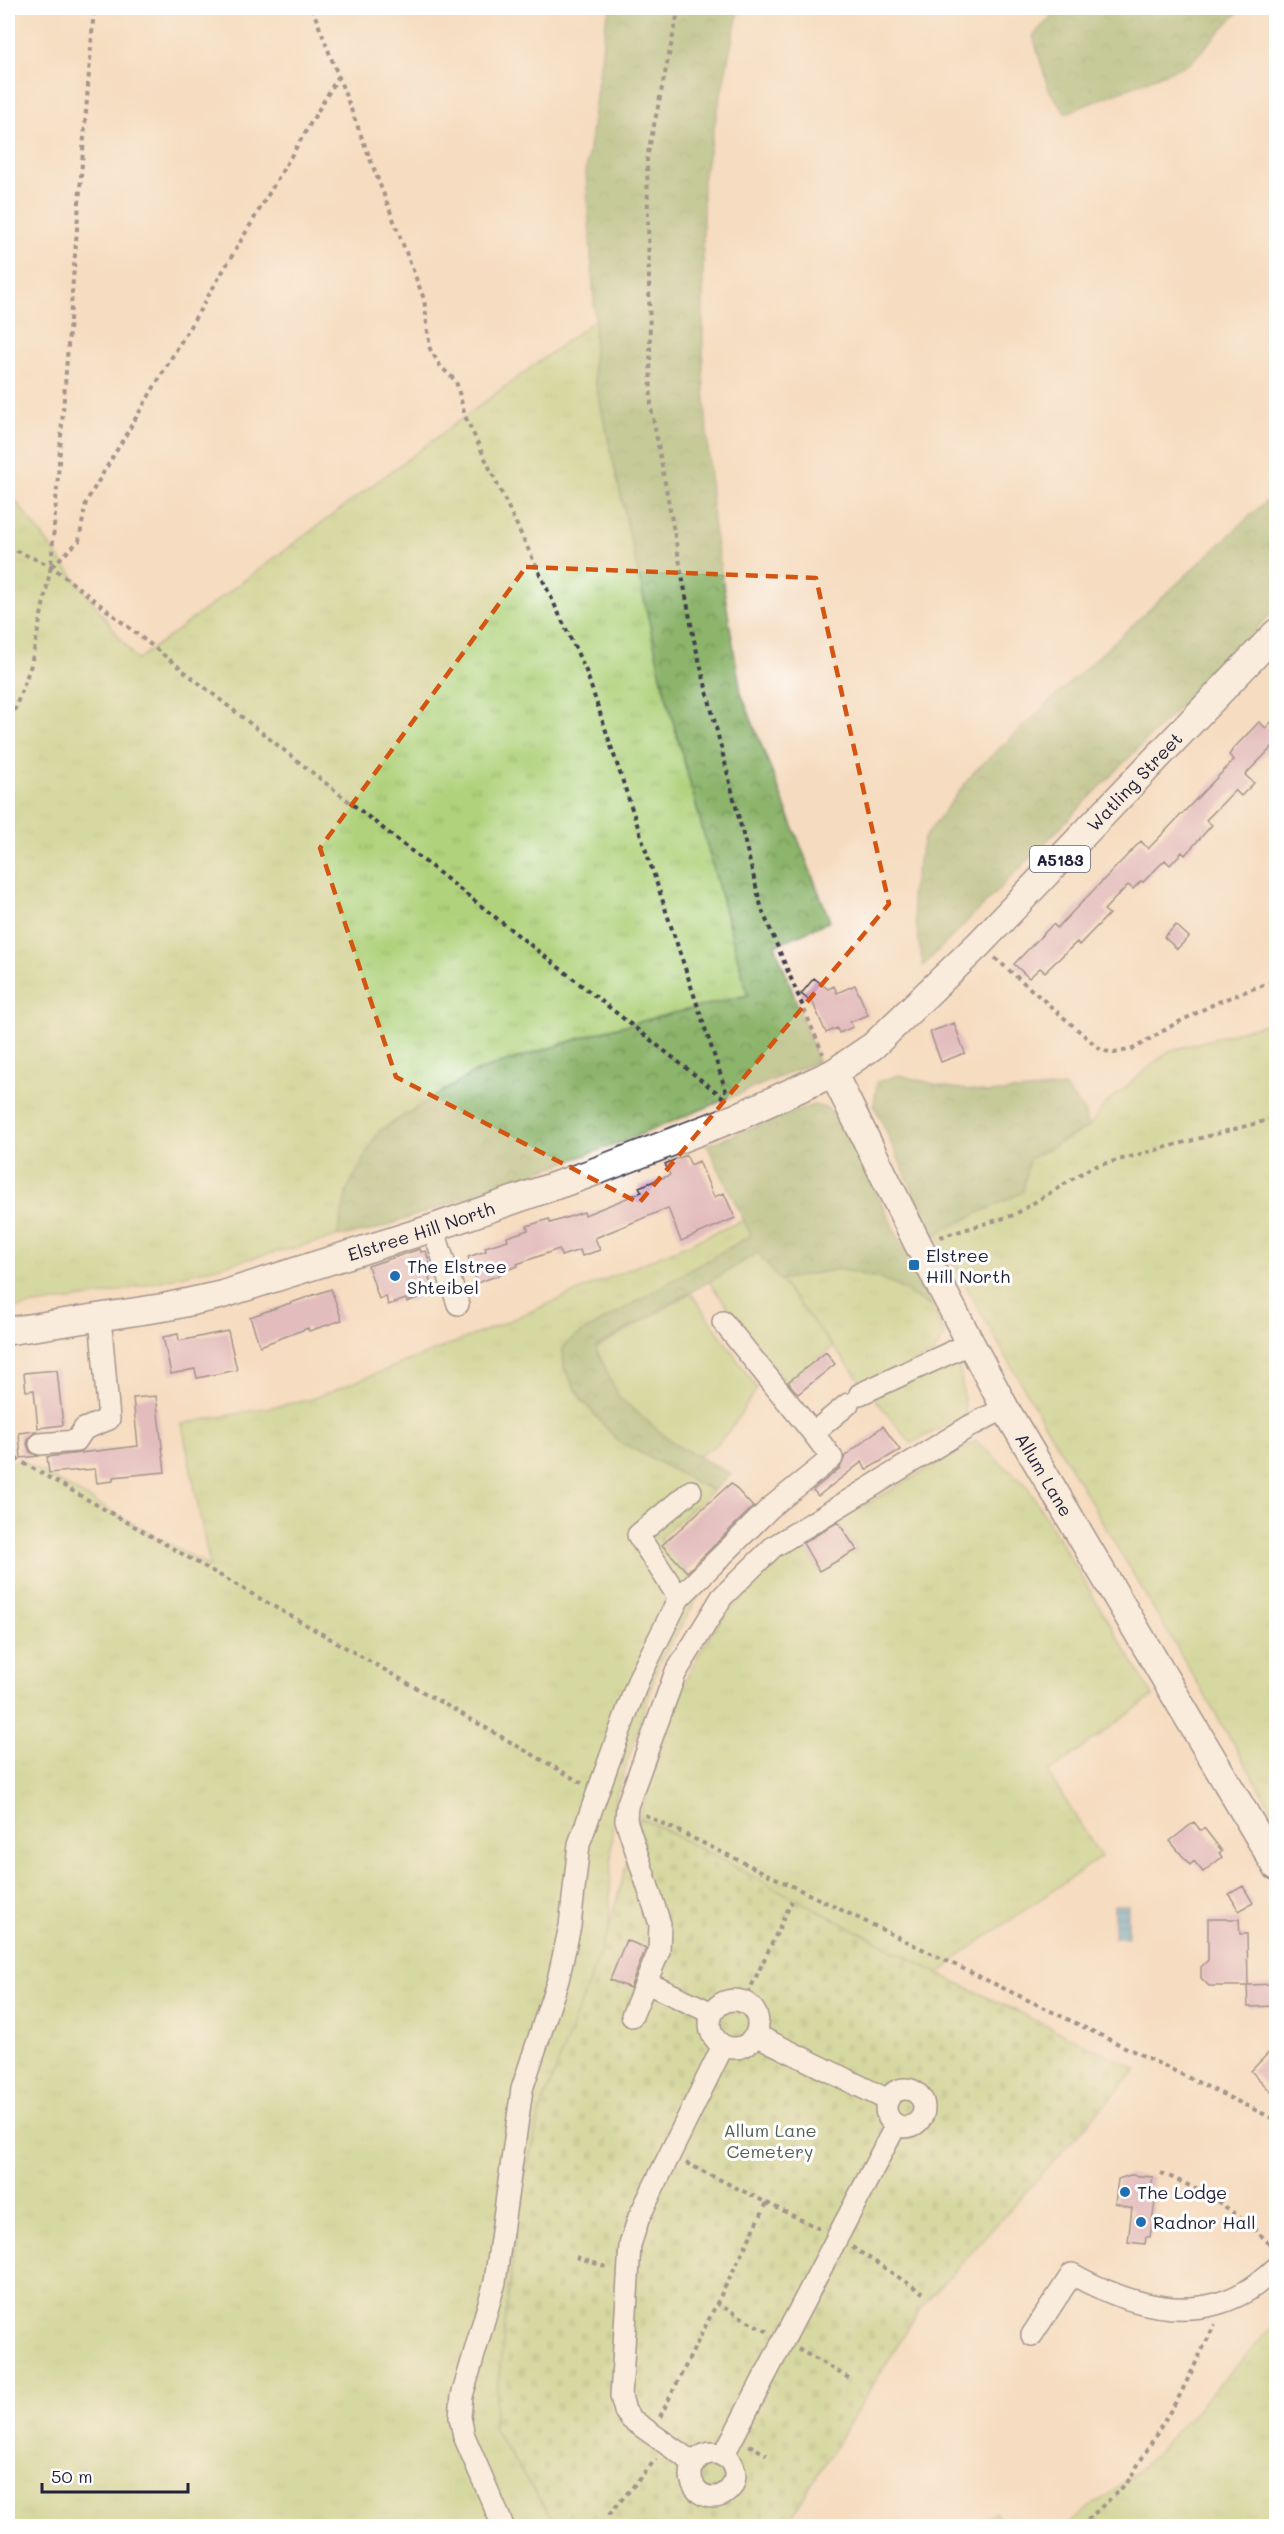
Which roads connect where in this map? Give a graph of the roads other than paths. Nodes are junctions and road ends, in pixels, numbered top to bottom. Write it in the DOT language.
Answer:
graph roads {
  1 [pos="1276,633"];
  2 [pos="833,1073"];
  3 [pos="433,1228"];
  4 [pos="458,1304"];
  5 [pos="100,1317"];
  6 [pos="723,1322"];
  7 [pos="8,1330"];
  8 [pos="969,1344"];
  9 [pos="1005,1408"];
  10 [pos="813,1433"];
  11 [pos="40,1444"];
  12 [pos="691,1491"];
  13 [pos="679,1598"];
  14 [pos="1276,1866"];
  15 [pos="647,1983"];
  16 [pos="712,2013"];
  17 [pos="632,2016"];
  18 [pos="756,2035"];
  19 [pos="723,2046"];
  20 [pos="888,2100"];
  21 [pos="896,2125"];
  22 [pos="1276,2268"];
  23 [pos="1032,2335"];
  24 [pos="723,2456"];
  25 [pos="694,2464"];
  26 [pos="503,2526"];
  1 -- 2 [label="main road, Watling Street / A5183"];
  2 -- 3 [label="main road, Elstree Hill North / A5183"];
  2 -- 8 [label="main road, Allum Lane"];
  3 -- 4 [label="street"];
  3 -- 5 [label="main road, Elstree Hill North / A5183"];
  5 -- 7 [label="main road, Elstree Hill North / A5183"];
  5 -- 11 [label="street"];
  6 -- 10 [label="street"];
  8 -- 9 [label="main road, Allum Lane"];
  8 -- 10 [label="street"];
  9 -- 14 [label="main road, Allum Lane"];
  9 -- 15 [label="street"];
  10 -- 13 [label="street"];
  12 -- 13 [label="street"];
  13 -- 26 [label="street"];
  15 -- 16 [label="street"];
  15 -- 17 [label="street"];
  16 -- 18 [label="street"];
  16 -- 19 [label="street"];
  18 -- 19 [label="street"];
  18 -- 20 [label="street"];
  19 -- 25 [label="street"];
  20 -- 21 [label="street"];
  20 -- 21 [label="street"];
  21 -- 24 [label="street"];
  22 -- 23 [label="street"];
  24 -- 25 [label="street"];
  24 -- 25 [label="street"];
}
